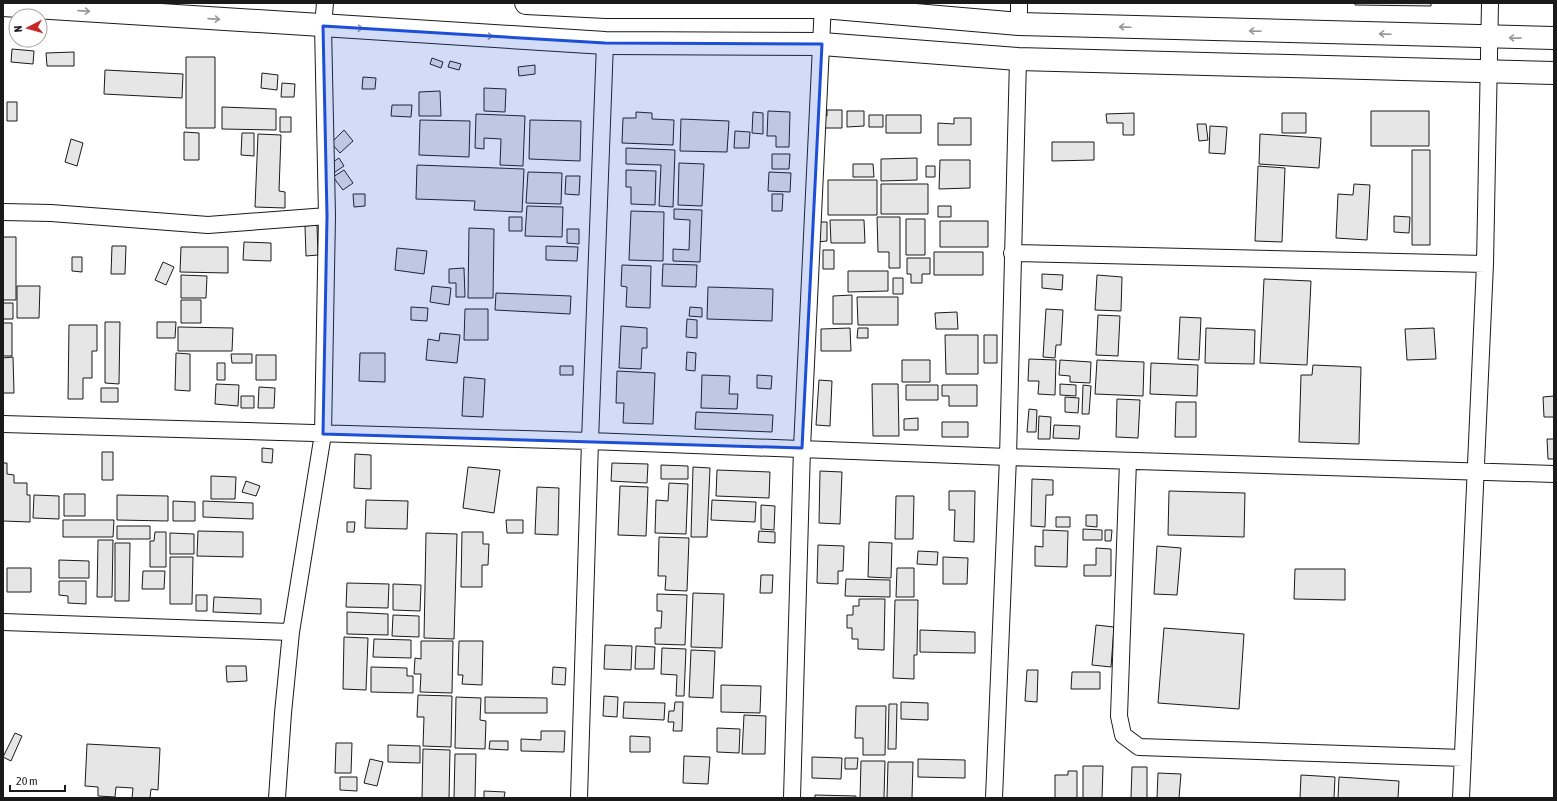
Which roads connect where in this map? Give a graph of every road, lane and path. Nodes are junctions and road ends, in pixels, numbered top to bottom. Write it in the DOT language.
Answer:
graph roads {
  1 [pos="325,3"];
  2 [pos="526,3"];
  3 [pos="1490,3"];
  4 [pos="3,5"];
  5 [pos="823,5"];
  6 [pos="1019,13"];
  7 [pos="323,26"];
  8 [pos="1490,37"];
  9 [pos="1554,38"];
  10 [pos="605,43"];
  11 [pos="822,44"];
  12 [pos="1018,59"];
  13 [pos="1489,70"];
  14 [pos="1554,73"];
  15 [pos="3,212"];
  16 [pos="327,216"];
  17 [pos="1012,253"];
  18 [pos="1485,264"];
  19 [pos="3,424"];
  20 [pos="323,434"];
  21 [pos="590,440"];
  22 [pos="802,448"];
  23 [pos="1008,457"];
  24 [pos="1128,461"];
  25 [pos="1475,471"];
  26 [pos="1554,474"];
  27 [pos="3,622"];
  28 [pos="291,632"];
  29 [pos="1463,758"];
  30 [pos="277,798"];
  31 [pos="579,798"];
  32 [pos="792,798"];
  33 [pos="994,798"];
  34 [pos="1461,798"];
  1 -- 7 [label="street"];
  2 -- 5 [label="highway"];
  3 -- 8 [label="street"];
  4 -- 7 [label="highway, one-way"];
  5 -- 6 [label="highway"];
  5 -- 11 [label="street"];
  8 -- 6 [label="highway, one-way"];
  7 -- 10 [label="highway, one-way"];
  7 -- 16 [label="street"];
  9 -- 8 [label="highway, one-way"];
  8 -- 13 [label="street"];
  10 -- 11 [label="highway"];
  10 -- 21 [label="street"];
  11 -- 12 [label="highway"];
  11 -- 22 [label="street"];
  12 -- 13 [label="highway"];
  12 -- 17 [label="street"];
  13 -- 14 [label="highway"];
  13 -- 18 [label="street"];
  15 -- 16 [label="street"];
  16 -- 20 [label="street"];
  17 -- 18 [label="street"];
  17 -- 23 [label="street"];
  18 -- 25 [label="street"];
  19 -- 20 [label="street"];
  20 -- 21 [label="street"];
  20 -- 28 [label="street"];
  21 -- 22 [label="street"];
  21 -- 31 [label="street"];
  22 -- 23 [label="street"];
  22 -- 32 [label="street"];
  23 -- 24 [label="street"];
  23 -- 33 [label="street"];
  24 -- 25 [label="street"];
  24 -- 29 [label="street"];
  25 -- 26 [label="street"];
  25 -- 29 [label="street"];
  27 -- 28 [label="street"];
  28 -- 30 [label="street"];
  29 -- 34 [label="street"];
}
